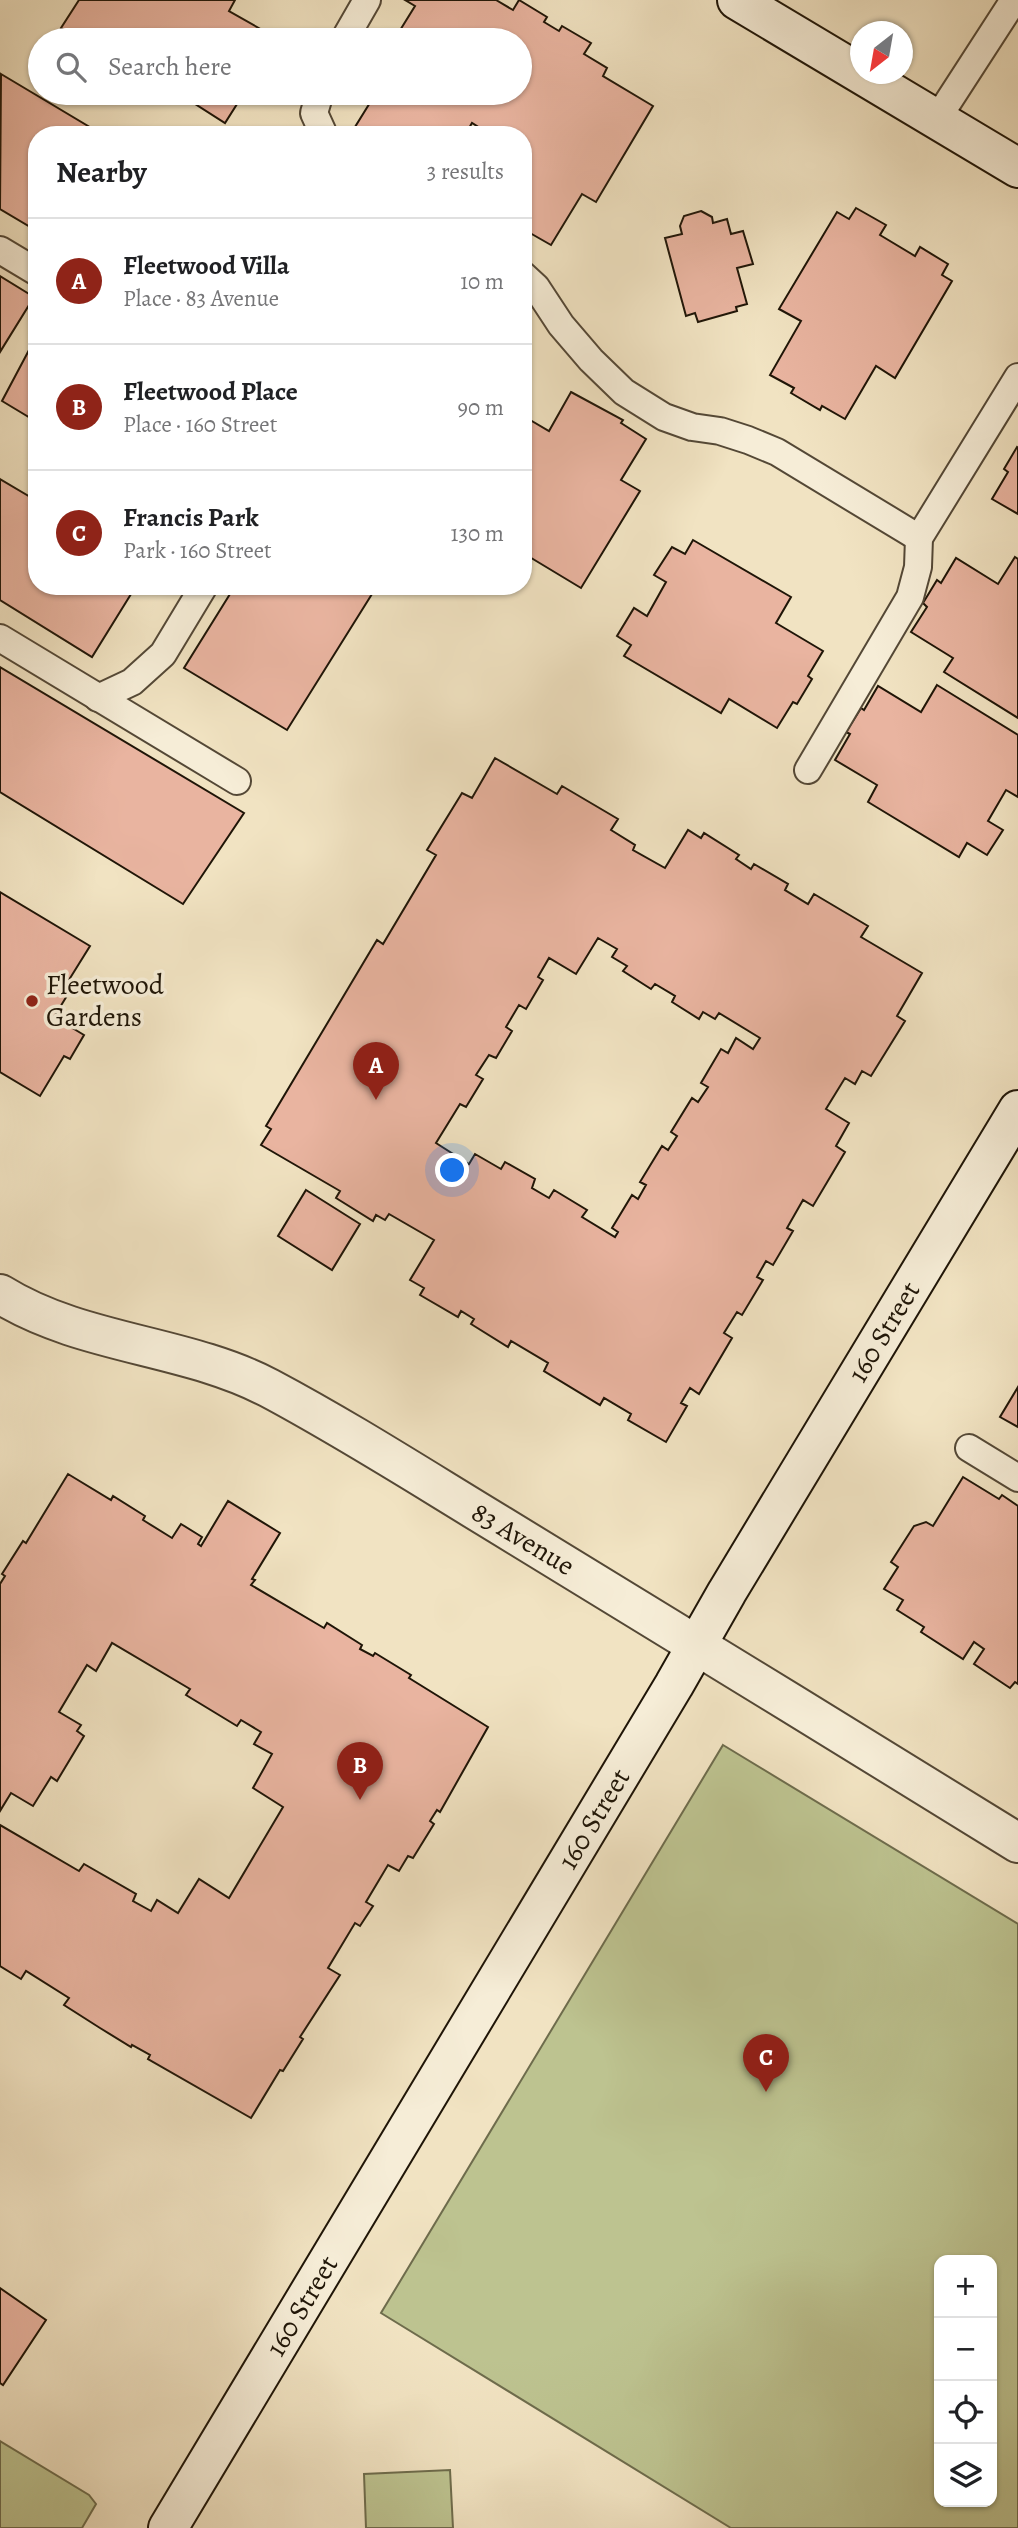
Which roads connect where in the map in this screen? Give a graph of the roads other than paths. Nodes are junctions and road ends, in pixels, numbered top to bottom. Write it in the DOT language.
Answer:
graph roads {
  1 [pos="367,0"];
  2 [pos="737,0"];
  3 [pos="1014,0"];
  4 [pos="351,28"];
  5 [pos="316,105"];
  6 [pos="937,119"];
  7 [pos="320,126"];
  8 [pos="1018,168"];
  9 [pos="0,250"];
  10 [pos="28,267"];
  11 [pos="532,283"];
  12 [pos="1018,377"];
  13 [pos="919,538"];
  14 [pos="199,595"];
  15 [pos="0,639"];
  16 [pos="98,698"];
  17 [pos="808,770"];
  18 [pos="237,781"];
  19 [pos="1018,1110"];
  20 [pos="0,1294"];
  21 [pos="969,1448"];
  22 [pos="1018,1478"];
  23 [pos="696,1645"];
  24 [pos="1018,1843"];
  25 [pos="168,2528"];
  1 -- 4 [label="lane"];
  2 -- 6 [label="street"];
  3 -- 6 [label="lane"];
  5 -- 7 [label="lane"];
  6 -- 8 [label="street"];
  9 -- 10 [label="lane"];
  11 -- 13 [label="lane"];
  12 -- 13 [label="lane"];
  13 -- 17 [label="lane"];
  14 -- 16 [label="lane"];
  15 -- 16 [label="lane"];
  16 -- 18 [label="lane"];
  19 -- 23 [label="street, 160 Street"];
  20 -- 23 [label="street, 83 Avenue"];
  21 -- 22 [label="lane"];
  23 -- 24 [label="street, 83 Avenue"];
  23 -- 25 [label="street, 160 Street"];
}
